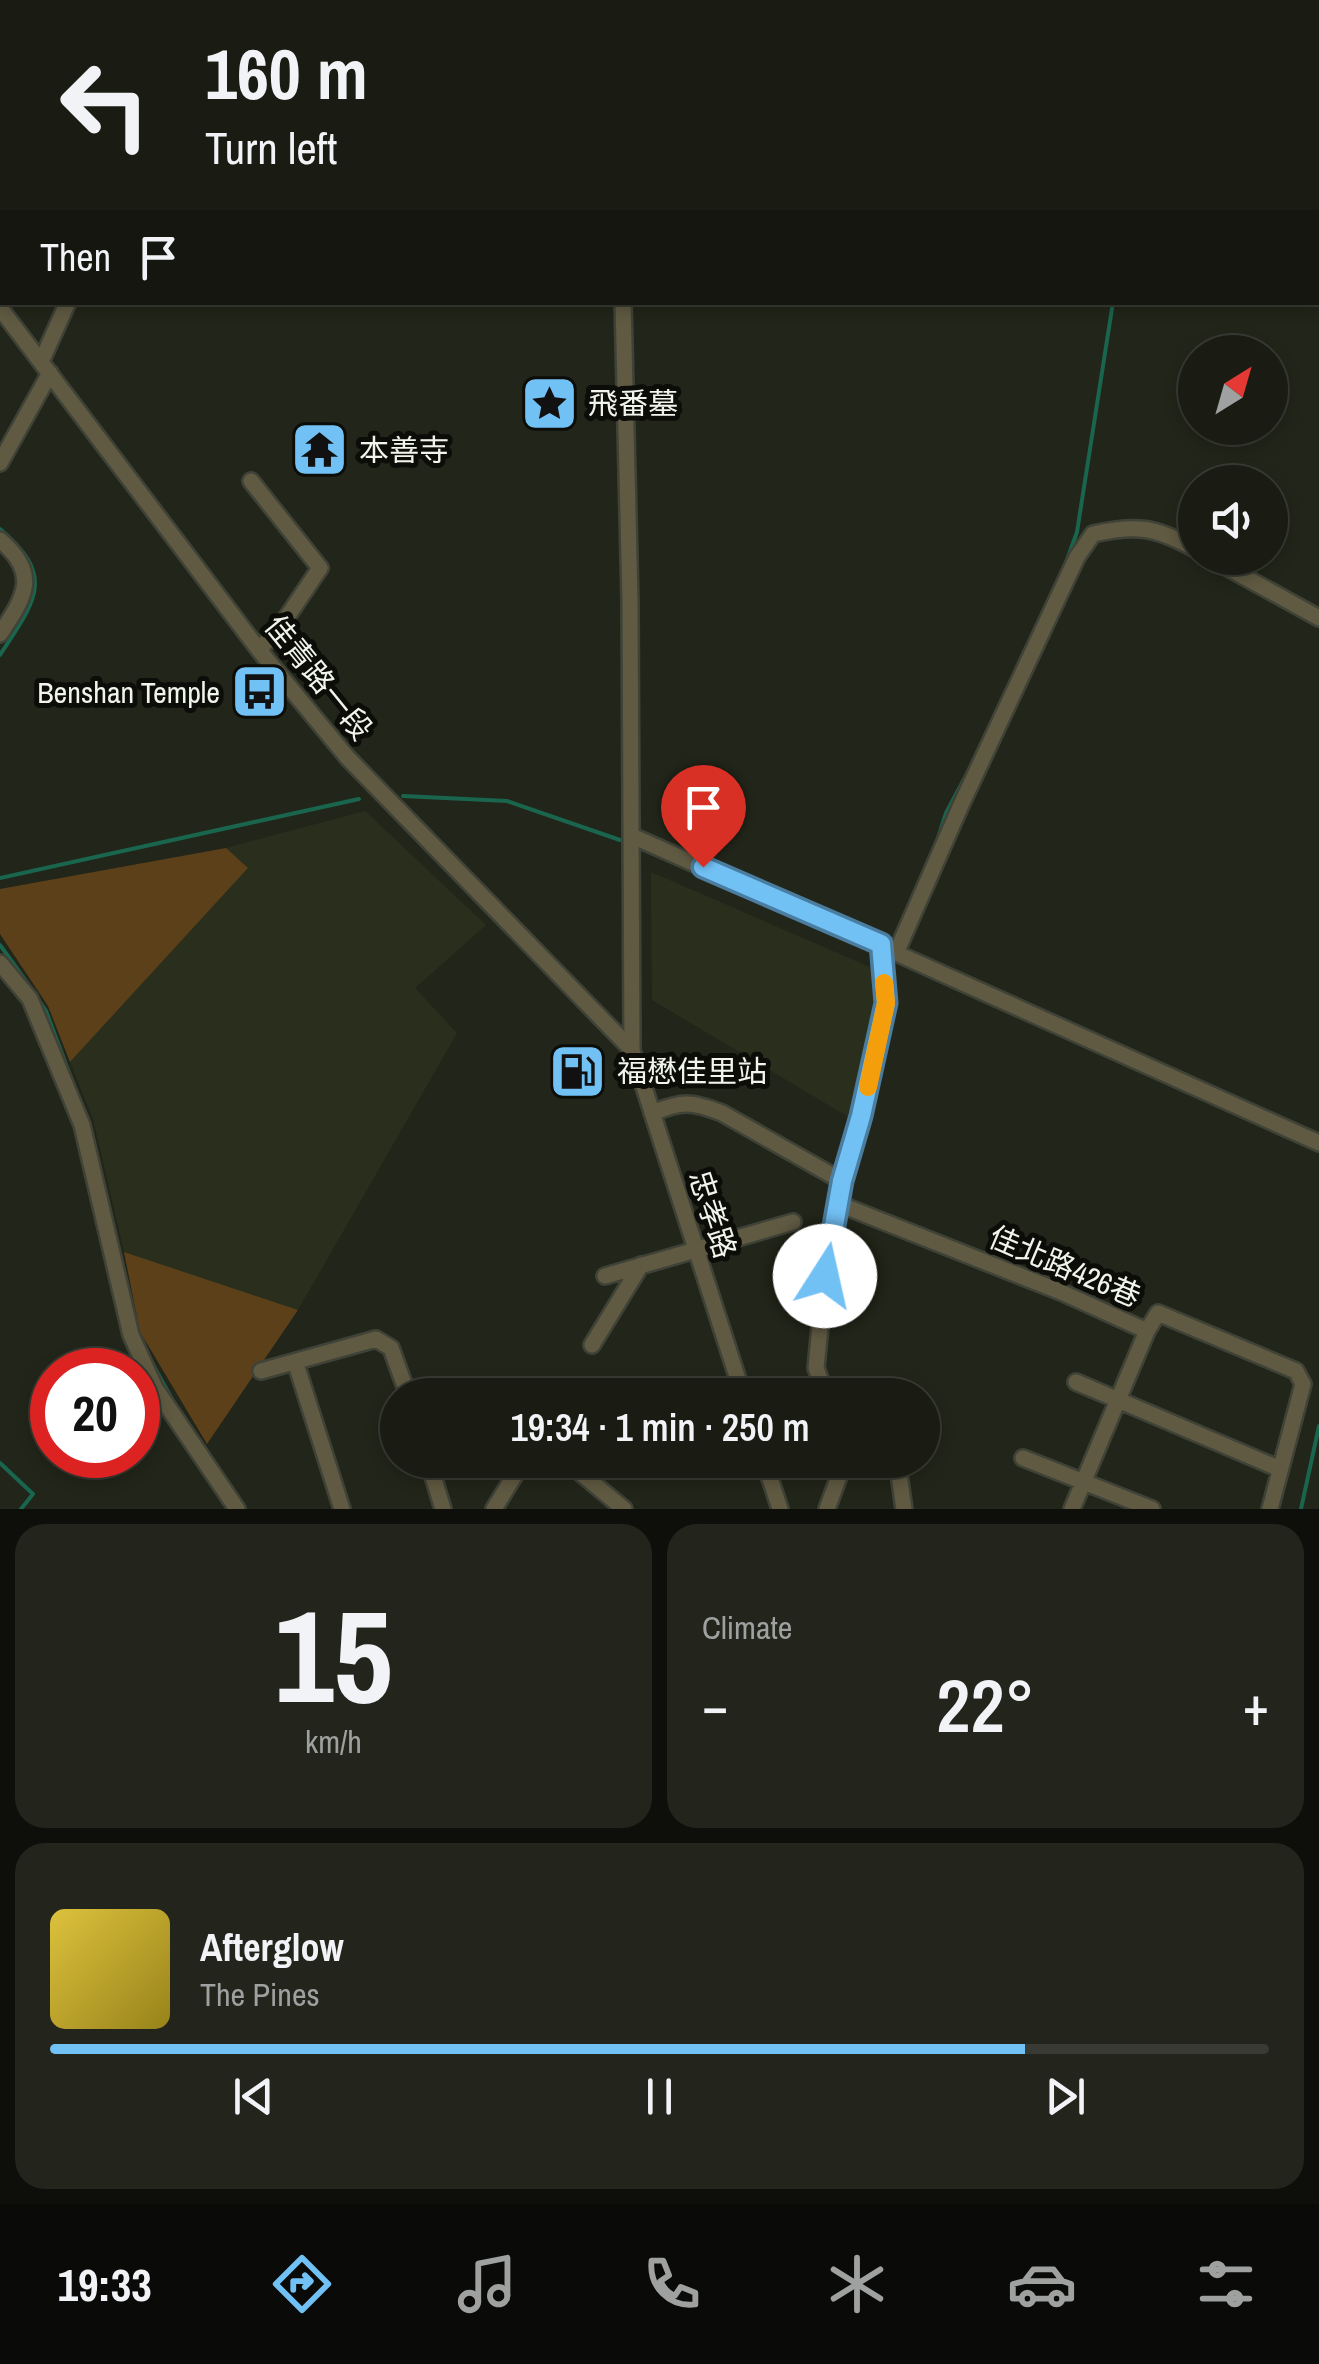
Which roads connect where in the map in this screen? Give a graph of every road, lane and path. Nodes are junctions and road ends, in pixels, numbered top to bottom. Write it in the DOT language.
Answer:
graph roads {
  1 [pos="67,305"];
  2 [pos="622,305"];
  3 [pos="0,308"];
  4 [pos="46,367"];
  5 [pos="0,463"];
  6 [pos="251,481"];
  7 [pos="0,540"];
  8 [pos="1178,541"];
  9 [pos="1241,575"];
  10 [pos="1319,618"];
  11 [pos="0,634"];
  12 [pos="259,650"];
  13 [pos="632,836"];
  14 [pos="889,948"];
  15 [pos="0,963"];
  16 [pos="632,1050"];
  17 [pos="652,1113"];
  18 [pos="1319,1143"];
  19 [pos="842,1181"];
  20 [pos="838,1204"];
  21 [pos="794,1222"];
  22 [pos="695,1248"];
  23 [pos="641,1265"];
  24 [pos="605,1276"];
  25 [pos="1147,1331"];
  26 [pos="592,1344"];
  27 [pos="296,1364"];
  28 [pos="261,1372"];
  29 [pos="402,1378"];
  30 [pos="737,1378"];
  31 [pos="820,1378"];
  32 [pos="1076,1382"];
  33 [pos="1118,1402"];
  34 [pos="1023,1458"];
  35 [pos="1280,1470"];
  36 [pos="434,1478"];
  37 [pos="513,1478"];
  38 [pos="587,1478"];
  39 [pos="770,1478"];
  40 [pos="838,1478"];
  41 [pos="900,1478"];
  42 [pos="1084,1483"];
  43 [pos="236,1509"];
  44 [pos="342,1509"];
  45 [pos="443,1509"];
  46 [pos="494,1509"];
  47 [pos="624,1509"];
  48 [pos="780,1509"];
  49 [pos="826,1509"];
  50 [pos="904,1509"];
  51 [pos="1072,1509"];
  52 [pos="1152,1509"];
  53 [pos="1270,1509"];
  1 -- 4 [label="street"];
  2 -- 13 [label="street"];
  3 -- 4 [label="street, 佳青路一段"];
  4 -- 5 [label="street"];
  4 -- 12 [label="street, 佳青路一段"];
  6 -- 12 [label="street"];
  7 -- 11 [label="street"];
  8 -- 14 [label="street"];
  9 -- 10 [label="street"];
  12 -- 16 [label="street, 佳青路一段"];
  13 -- 14 [label="street"];
  13 -- 16 [label="street"];
  14 -- 18 [label="street"];
  14 -- 19 [label="street"];
  15 -- 43 [label="street"];
  16 -- 17 [label="street, 忠孝路"];
  17 -- 19 [label="street"];
  17 -- 22 [label="street, 忠孝路"];
  19 -- 20 [label="street"];
  20 -- 25 [label="street, 佳北路426巷"];
  20 -- 31 [label="street"];
  21 -- 22 [label="street"];
  22 -- 23 [label="street"];
  22 -- 30 [label="street, 忠孝路"];
  23 -- 24 [label="street"];
  23 -- 26 [label="street"];
  25 -- 33 [label="street, 佳北路426巷"];
  25 -- 35 [label="street"];
  27 -- 28 [label="street"];
  27 -- 29 [label="street"];
  27 -- 44 [label="street"];
  32 -- 33 [label="street"];
  33 -- 35 [label="street"];
  33 -- 42 [label="street, 佳北路426巷"];
  34 -- 42 [label="street"];
  35 -- 53 [label="street"];
  36 -- 45 [label="street"];
  37 -- 46 [label="street"];
  38 -- 47 [label="street"];
  39 -- 48 [label="street"];
  40 -- 49 [label="street"];
  41 -- 50 [label="street"];
  42 -- 51 [label="street, 佳北路426巷"];
  42 -- 52 [label="street"];
}
